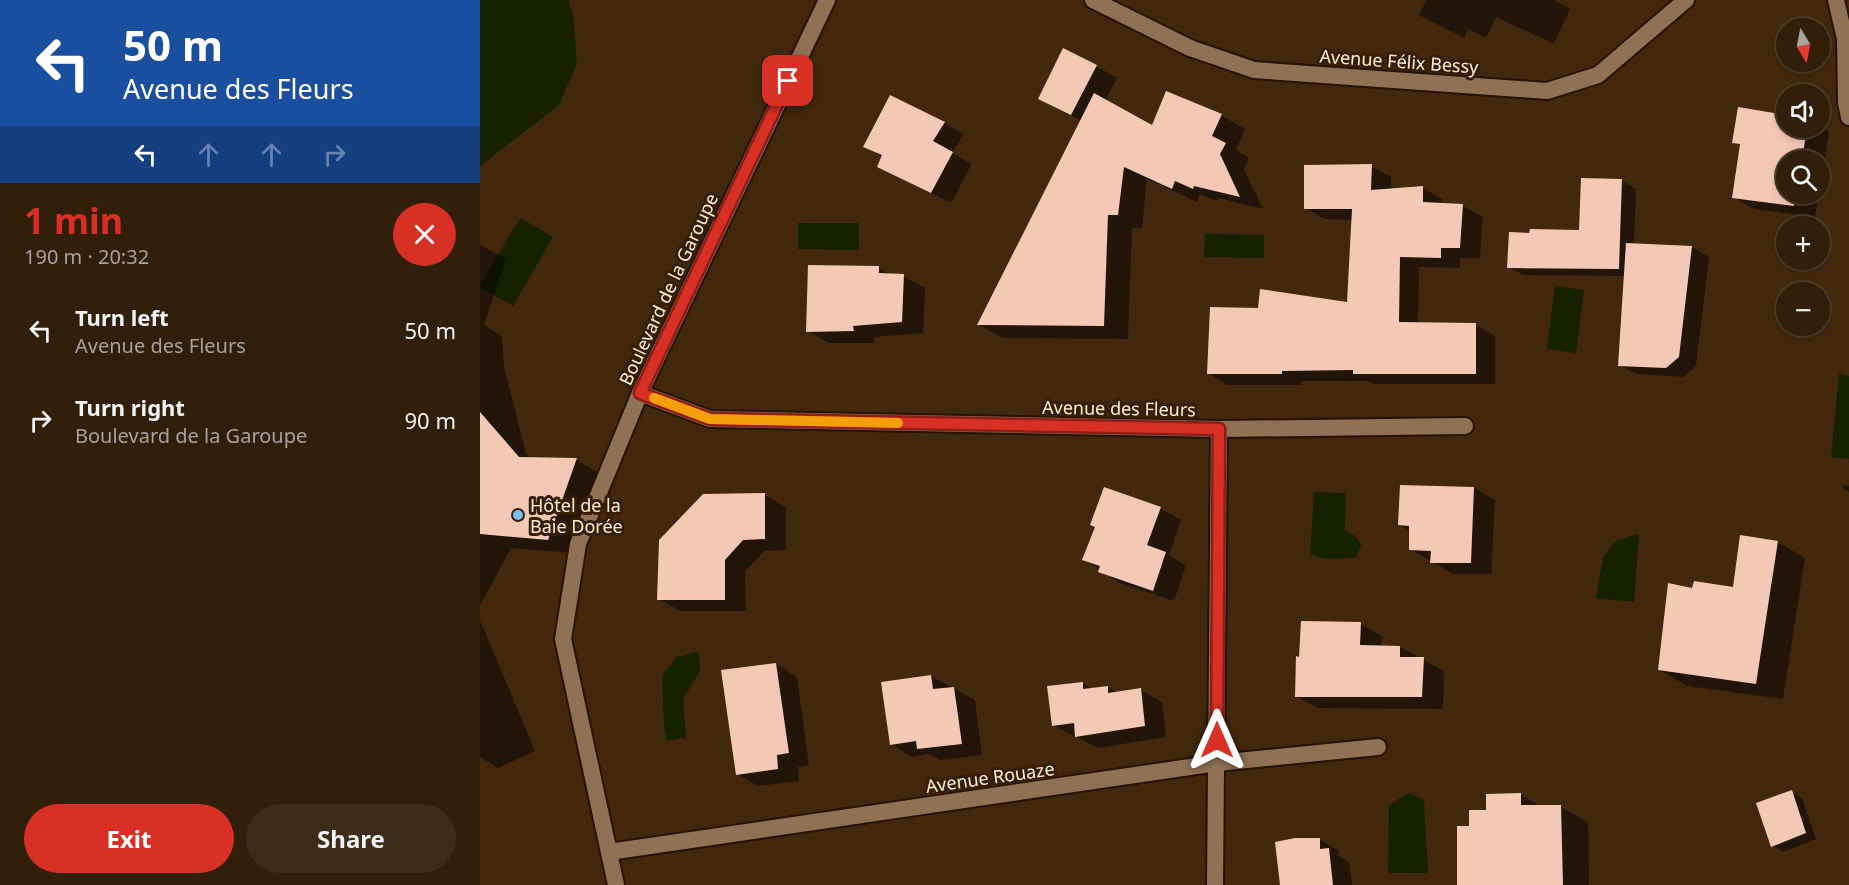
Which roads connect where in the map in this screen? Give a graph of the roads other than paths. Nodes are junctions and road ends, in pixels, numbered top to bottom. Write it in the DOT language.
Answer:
graph roads {
  1 [pos="827,0"];
  2 [pos="1094,0"];
  3 [pos="1686,0"];
  4 [pos="1836,0"];
  5 [pos="1849,117"];
  6 [pos="640,393"];
  7 [pos="1465,426"];
  8 [pos="1219,429"];
  9 [pos="1378,747"];
  10 [pos="1216,763"];
  11 [pos="609,852"];
  12 [pos="616,885"];
  13 [pos="1215,885"];
  1 -- 6 [label="street, Boulevard de la Garoupe"];
  2 -- 3 [label="street, Avenue Félix Bessy"];
  4 -- 5 [label="street"];
  6 -- 8 [label="street, Avenue des Fleurs"];
  6 -- 11 [label="street, Boulevard de la Garoupe"];
  7 -- 8 [label="street"];
  8 -- 10 [label="street, Avenue des Fleurs"];
  9 -- 10 [label="street, Avenue Rouaze"];
  10 -- 11 [label="street, Avenue Rouaze"];
  10 -- 13 [label="street, Avenue des Fleurs"];
  11 -- 12 [label="street, Boulevard de la Garoupe"];
}
